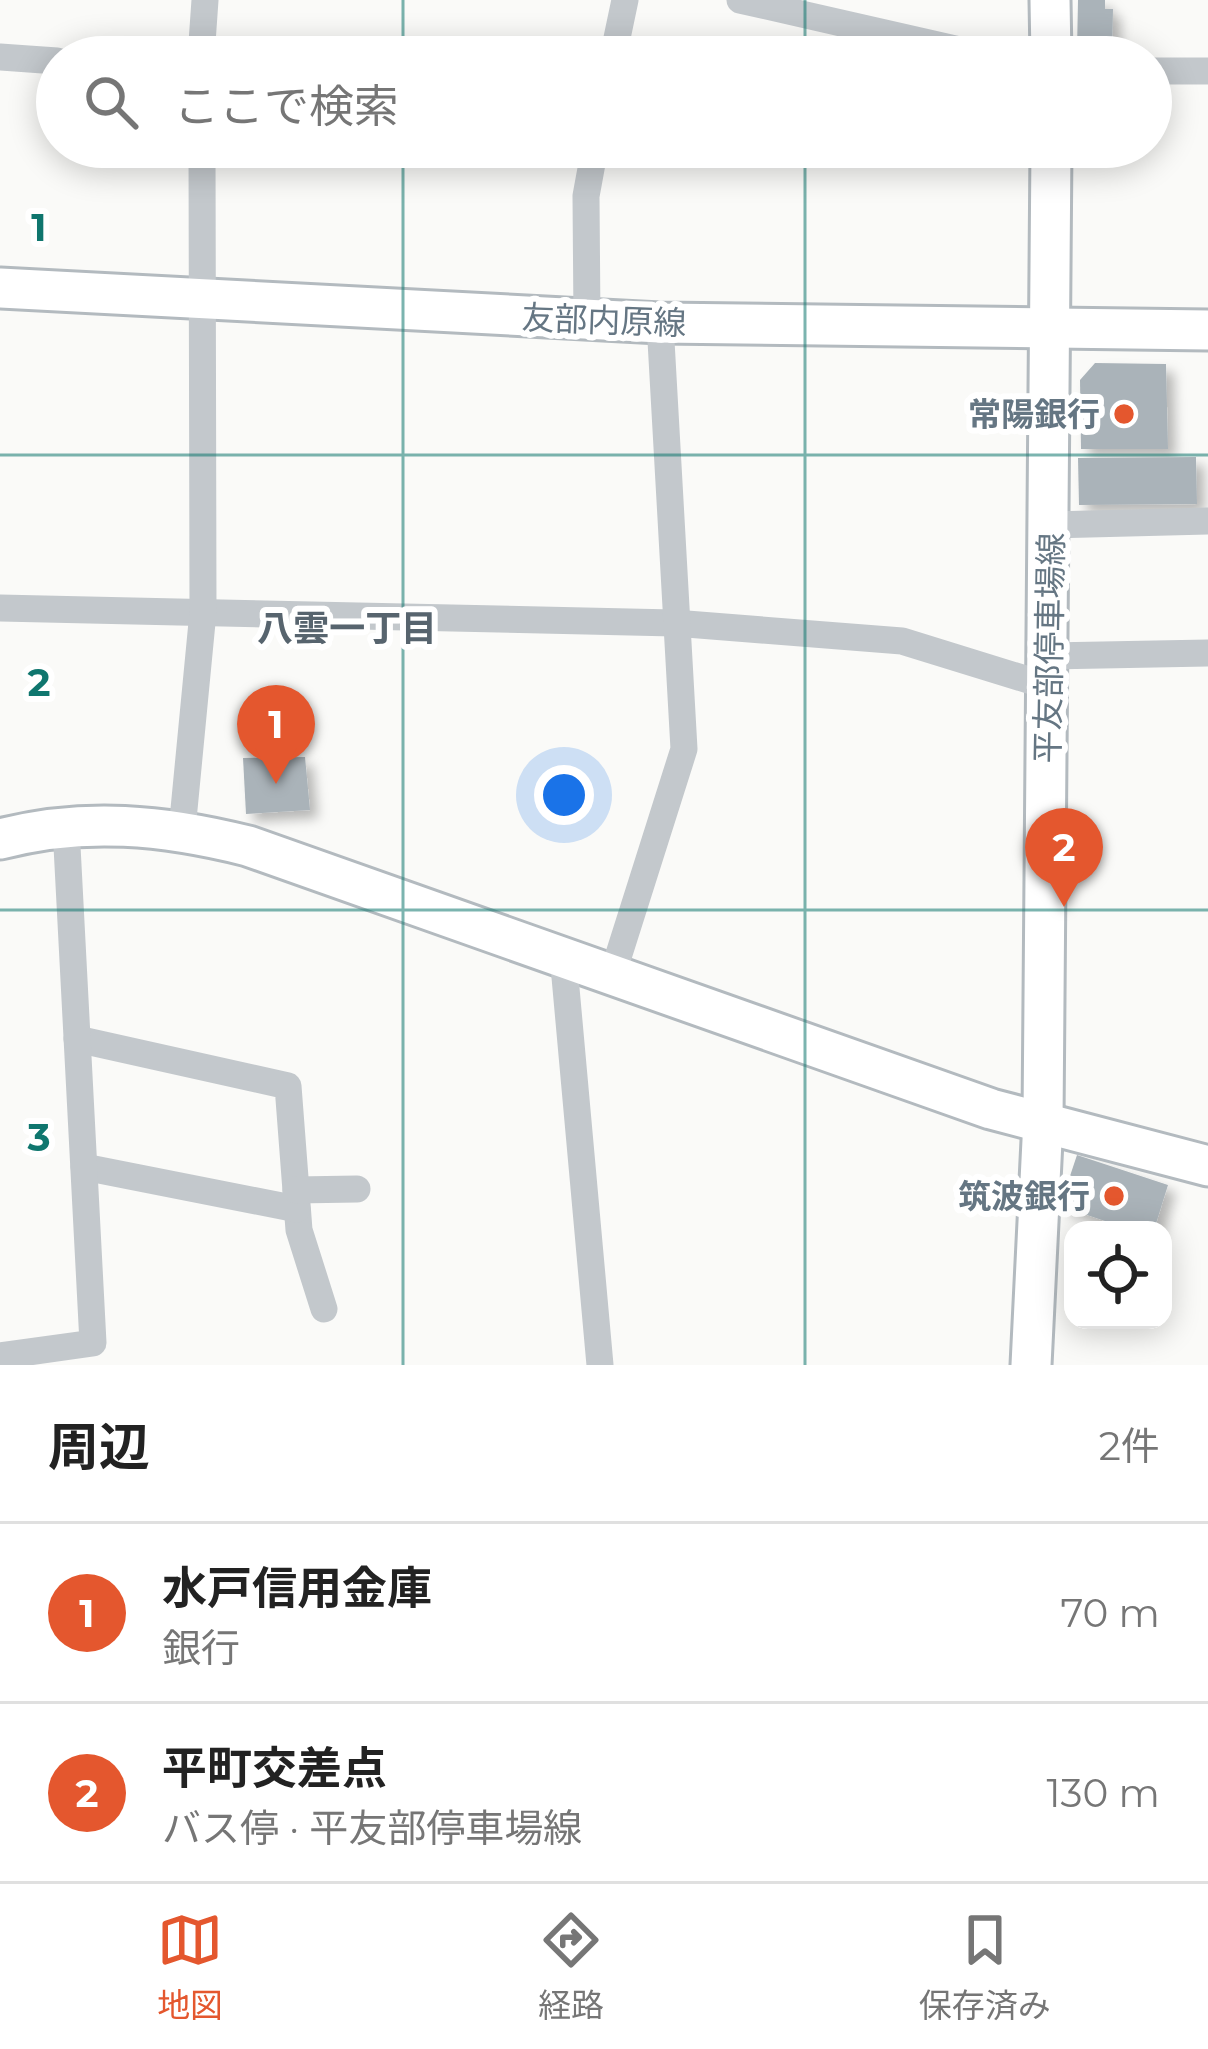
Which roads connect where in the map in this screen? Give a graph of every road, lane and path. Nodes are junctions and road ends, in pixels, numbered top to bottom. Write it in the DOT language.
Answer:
graph roads {
  1 [pos="205,0"];
  2 [pos="625,0"];
  3 [pos="740,0"];
  4 [pos="1050,0"];
  5 [pos="202,36"];
  6 [pos="617,36"];
  7 [pos="899,36"];
  8 [pos="1051,36"];
  9 [pos="0,57"];
  10 [pos="36,60"];
  11 [pos="1172,70"];
  12 [pos="1208,70"];
  13 [pos="202,168"];
  14 [pos="591,168"];
  15 [pos="1051,168"];
  16 [pos="0,288"];
  17 [pos="202,301"];
  18 [pos="587,321"];
  19 [pos="660,323"];
  20 [pos="1050,330"];
  21 [pos="1208,330"];
  22 [pos="1208,521"];
  23 [pos="1050,525"];
  24 [pos="0,608"];
  25 [pos="203,612"];
  26 [pos="674,622"];
  27 [pos="1208,653"];
  28 [pos="1049,671"];
  29 [pos="66,827"];
  30 [pos="182,830"];
  31 [pos="0,839"];
  32 [pos="563,955"];
  33 [pos="613,973"];
  34 [pos="77,1039"];
  35 [pos="1043,1120"];
  36 [pos="1208,1166"];
  37 [pos="84,1167"];
  38 [pos="357,1189"];
  39 [pos="297,1200"];
  40 [pos="324,1309"];
  41 [pos="0,1356"];
  42 [pos="600,1365"];
  43 [pos="1031,1365"];
  1 -- 5 [label="street"];
  2 -- 6 [label="street"];
  3 -- 7 [label="street"];
  4 -- 8 [label="main road"];
  9 -- 10 [label="street"];
  11 -- 12 [label="street"];
  13 -- 17 [label="street"];
  14 -- 18 [label="street"];
  15 -- 20 [label="main road, 平友部停車場線"];
  16 -- 17 [label="main road, 友部内原線"];
  17 -- 18 [label="main road, 友部内原線"];
  17 -- 25 [label="street"];
  18 -- 19 [label="main road, 友部内原線"];
  19 -- 20 [label="main road, 友部内原線"];
  19 -- 26 [label="street"];
  20 -- 21 [label="main road, 友部内原線"];
  20 -- 23 [label="main road, 平友部停車場線"];
  22 -- 23 [label="street"];
  23 -- 28 [label="main road, 平友部停車場線"];
  24 -- 25 [label="street"];
  25 -- 26 [label="street"];
  25 -- 30 [label="street"];
  26 -- 28 [label="street"];
  26 -- 33 [label="street"];
  27 -- 28 [label="street"];
  28 -- 35 [label="main road, 平友部停車場線"];
  29 -- 30 [label="main road"];
  29 -- 31 [label="main road"];
  29 -- 34 [label="street"];
  30 -- 32 [label="main road"];
  32 -- 33 [label="main road"];
  32 -- 42 [label="street"];
  33 -- 35 [label="main road"];
  34 -- 37 [label="street"];
  34 -- 39 [label="street"];
  35 -- 36 [label="main road"];
  35 -- 43 [label="main road, 平友部停車場線"];
  37 -- 39 [label="street"];
  37 -- 41 [label="street"];
  38 -- 39 [label="street"];
  39 -- 40 [label="street"];
}
